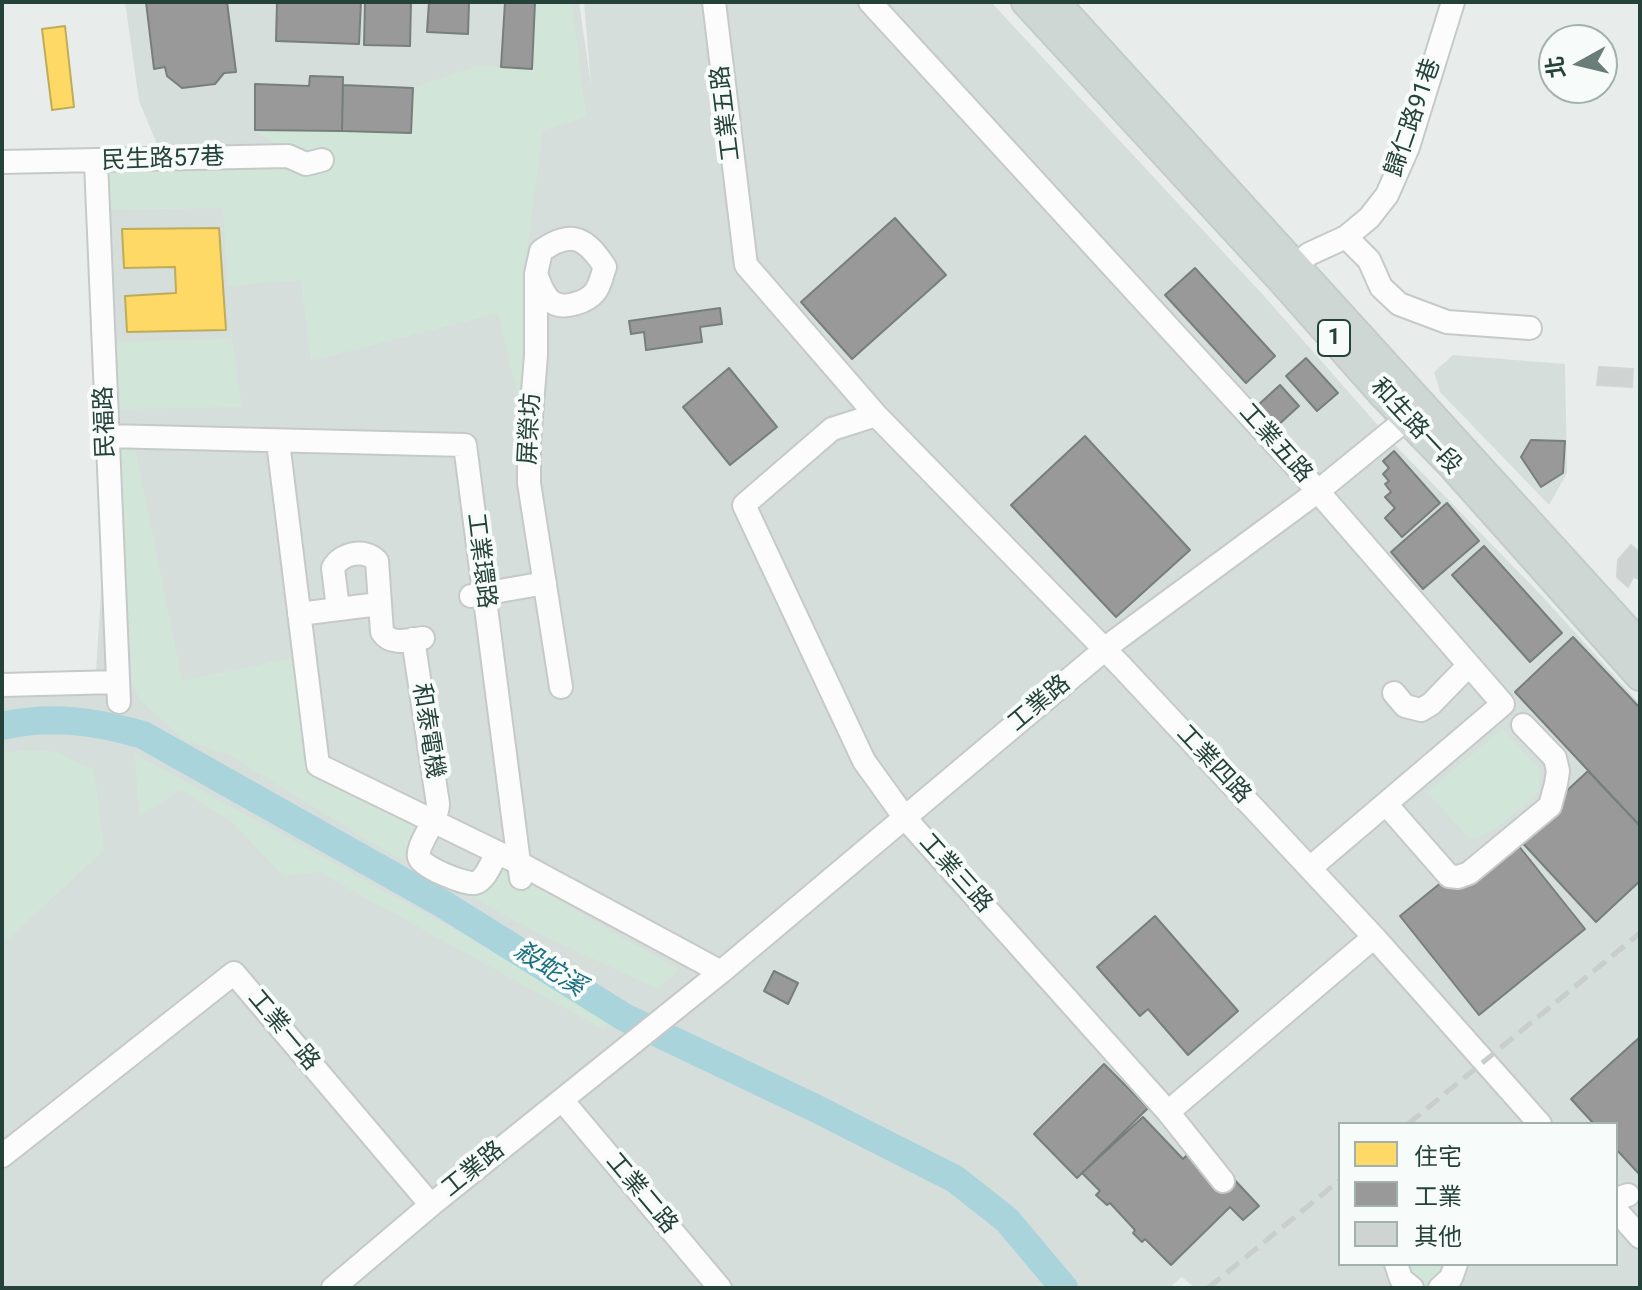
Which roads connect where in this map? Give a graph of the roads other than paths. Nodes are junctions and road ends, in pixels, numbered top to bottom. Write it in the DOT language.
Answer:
graph roads {
  1 [pos="714,2"];
  2 [pos="870,2"];
  3 [pos="1026,2"];
  4 [pos="1055,2"];
  5 [pos="1453,2"];
  6 [pos="322,160"];
  7 [pos="2,162"];
  8 [pos="96,162"];
  9 [pos="1346,237"];
  10 [pos="1288,272"];
  11 [pos="536,274"];
  12 [pos="1530,328"];
  13 [pos="1416,412"];
  14 [pos="876,415"];
  15 [pos="107,436"];
  16 [pos="278,442"];
  17 [pos="1317,492"];
  18 [pos="545,583"];
  19 [pos="484,593"];
  20 [pos="379,604"];
  21 [pos="338,609"];
  22 [pos="299,614"];
  23 [pos="1640,645"];
  24 [pos="1105,649"];
  25 [pos="1469,665"];
  26 [pos="1640,676"];
  27 [pos="2,685"];
  28 [pos="561,687"];
  29 [pos="1394,693"];
  30 [pos="486,716"];
  31 [pos="1523,725"];
  32 [pos="1386,804"];
  33 [pos="905,818"];
  34 [pos="434,822"];
  35 [pos="497,853"];
  36 [pos="1310,868"];
  37 [pos="520,870"];
  38 [pos="1374,937"];
  39 [pos="721,972"];
  40 [pos="562,1100"];
  41 [pos="1168,1112"];
  42 [pos="1538,1122"];
  43 [pos="2,1156"];
  44 [pos="1223,1181"];
  45 [pos="1620,1201"];
  46 [pos="431,1205"];
  47 [pos="1640,1237"];
  48 [pos="1397,1266"];
  49 [pos="1409,1287"];
  50 [pos="333,1288"];
  51 [pos="720,1288"];
  1 -- 14 [label="street, 工業五路"];
  2 -- 17 [label="street, 工業五路"];
  3 -- 10 [label="main road, 和生路一段 / 1"];
  4 -- 10 [label="main road, 和生路一段 / 1"];
  5 -- 9 [label="street, 歸仁路91巷"];
  6 -- 8 [label="street, 民生路57巷"];
  7 -- 8 [label="street, 民生路57巷"];
  8 -- 15 [label="street, 民福路"];
  9 -- 10 [label="street, 歸仁路91巷"];
  9 -- 12 [label="street"];
  10 -- 13 [label="main road, 和生路一段 / 1"];
  11 -- 18 [label="street, 屏榮坊"];
  13 -- 17 [label="street, 工業路"];
  13 -- 23 [label="main road, 和生路一段 / 1"];
  13 -- 26 [label="main road, 和生路一段 / 1"];
  14 -- 24 [label="street, 工業四路"];
  14 -- 33 [label="street, 工業三路"];
  15 -- 16 [label="street, 工業環路"];
  15 -- 27 [label="street, 民福路"];
  16 -- 19 [label="street, 工業環路"];
  16 -- 22 [label="street"];
  17 -- 24 [label="street, 工業路"];
  17 -- 25 [label="street, 工業五路"];
  18 -- 19 [label="street"];
  18 -- 28 [label="street, 屏榮坊"];
  19 -- 30 [label="street"];
  19 -- 37 [label="street, 工業環路"];
  20 -- 21 [label="street"];
  20 -- 21 [label="street, 和泰電機"];
  20 -- 34 [label="street, 和泰電機"];
  21 -- 22 [label="street"];
  22 -- 34 [label="street"];
  24 -- 33 [label="street, 工業路"];
  24 -- 36 [label="street, 工業四路"];
  25 -- 29 [label="street"];
  25 -- 32 [label="street, 工業五路"];
  31 -- 32 [label="street"];
  32 -- 36 [label="street, 工業五路"];
  33 -- 39 [label="street, 工業路"];
  33 -- 41 [label="street, 工業三路"];
  34 -- 35 [label="street"];
  34 -- 35 [label="street"];
  35 -- 37 [label="street"];
  36 -- 38 [label="street, 工業四路"];
  37 -- 39 [label="street"];
  38 -- 41 [label="street"];
  38 -- 42 [label="street, 工業四路"];
  39 -- 40 [label="street, 工業路"];
  40 -- 46 [label="street, 工業路"];
  40 -- 51 [label="street, 工業二路"];
  41 -- 44 [label="street, 工業三路"];
  43 -- 46 [label="street, 工業一路"];
  45 -- 47 [label="street"];
  46 -- 50 [label="street, 工業路"];
  48 -- 49 [label="street"];
}
